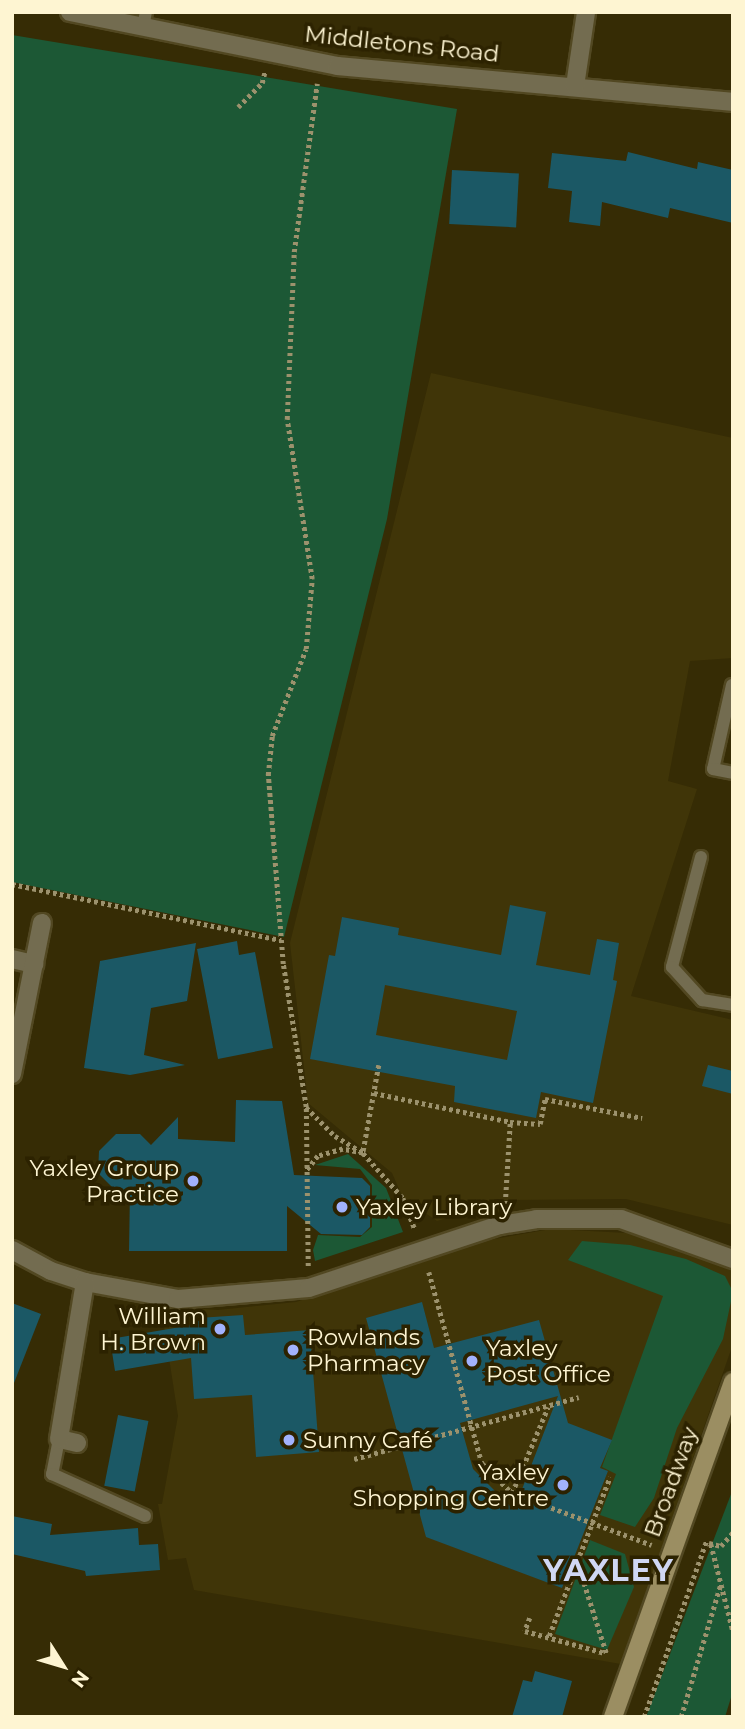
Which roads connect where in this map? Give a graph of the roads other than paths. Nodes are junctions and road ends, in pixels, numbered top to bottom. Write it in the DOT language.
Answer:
graph roads {
  1 [pos="71,12"];
  2 [pos="586,12"];
  3 [pos="145,20"];
  4 [pos="575,86"];
  5 [pos="733,102"];
  6 [pos="732,685"];
  7 [pos="733,773"];
  8 [pos="701,857"];
  9 [pos="41,923"];
  10 [pos="12,959"];
  11 [pos="34,964"];
  12 [pos="733,1005"];
  13 [pos="12,1074"];
  14 [pos="12,1250"];
  15 [pos="733,1259"];
  16 [pos="85,1282"];
  17 [pos="733,1382"];
  18 [pos="59,1439"];
  19 [pos="78,1443"];
  20 [pos="145,1516"];
  21 [pos="613,1717"];
  1 -- 3 [label="street, Middletons Road"];
  2 -- 4 [label="street"];
  3 -- 4 [label="street, Middletons Road"];
  4 -- 5 [label="street, Middletons Road"];
  6 -- 7 [label="lane"];
  8 -- 12 [label="lane"];
  9 -- 11 [label="street"];
  10 -- 11 [label="street"];
  11 -- 13 [label="street"];
  14 -- 16 [label="street"];
  15 -- 16 [label="street"];
  16 -- 18 [label="street"];
  17 -- 21 [label="main road, Broadway"];
  18 -- 19 [label="street"];
  18 -- 20 [label="lane"];
}
